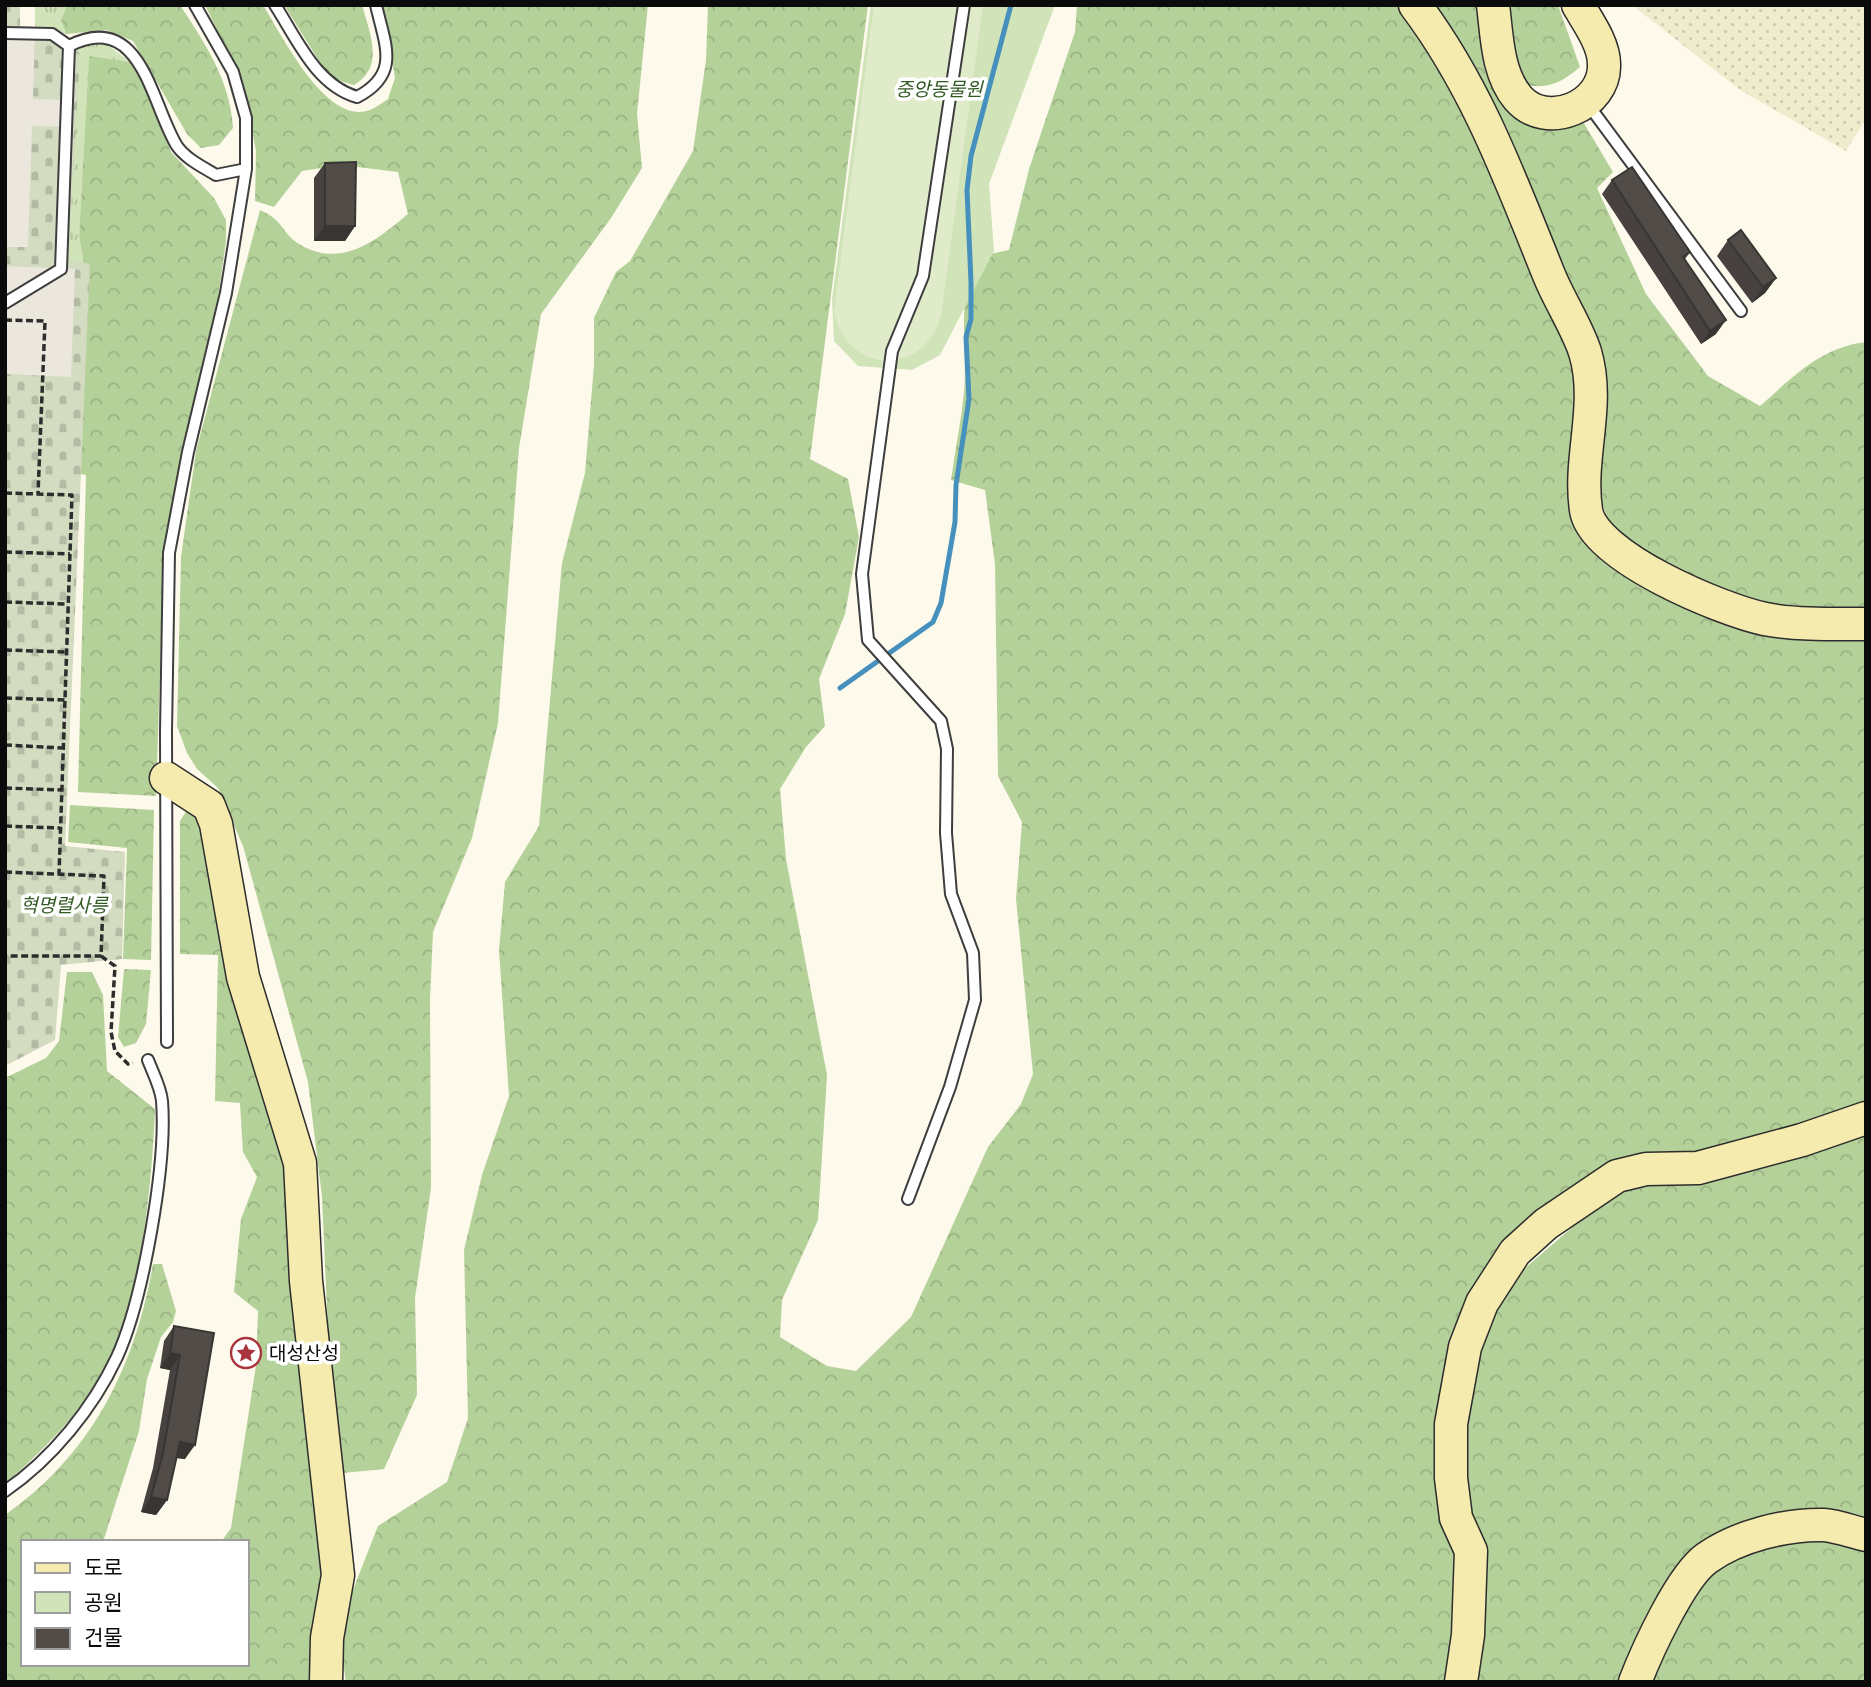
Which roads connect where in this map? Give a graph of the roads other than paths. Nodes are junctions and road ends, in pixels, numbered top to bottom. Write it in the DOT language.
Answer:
graph roads {
  1 [pos="195,5"];
  2 [pos="275,5"];
  3 [pos="376,5"];
  4 [pos="964,5"];
  5 [pos="1415,5"];
  6 [pos="1493,5"];
  7 [pos="1578,5"];
  8 [pos="5,33"];
  9 [pos="69,46"];
  10 [pos="1587,103"];
  11 [pos="246,169"];
  12 [pos="5,303"];
  13 [pos="1741,311"];
  14 [pos="1866,624"];
  15 [pos="166,778"];
  16 [pos="167,1042"];
  17 [pos="148,1060"];
  18 [pos="1866,1118"];
  19 [pos="908,1199"];
  20 [pos="5,1491"];
  21 [pos="1866,1535"];
  22 [pos="326,1682"];
  23 [pos="1461,1682"];
  24 [pos="1635,1682"];
  1 -- 11 [label="lane"];
  2 -- 3 [label="lane"];
  4 -- 19 [label="lane"];
  5 -- 14 [label="street"];
  6 -- 10 [label="street"];
  7 -- 10 [label="street"];
  8 -- 9 [label="lane"];
  9 -- 11 [label="lane"];
  9 -- 12 [label="lane"];
  10 -- 13 [label="lane"];
  11 -- 15 [label="lane"];
  15 -- 16 [label="lane"];
  15 -- 22 [label="street"];
  17 -- 20 [label="lane"];
  18 -- 23 [label="street"];
  21 -- 24 [label="street"];
}
